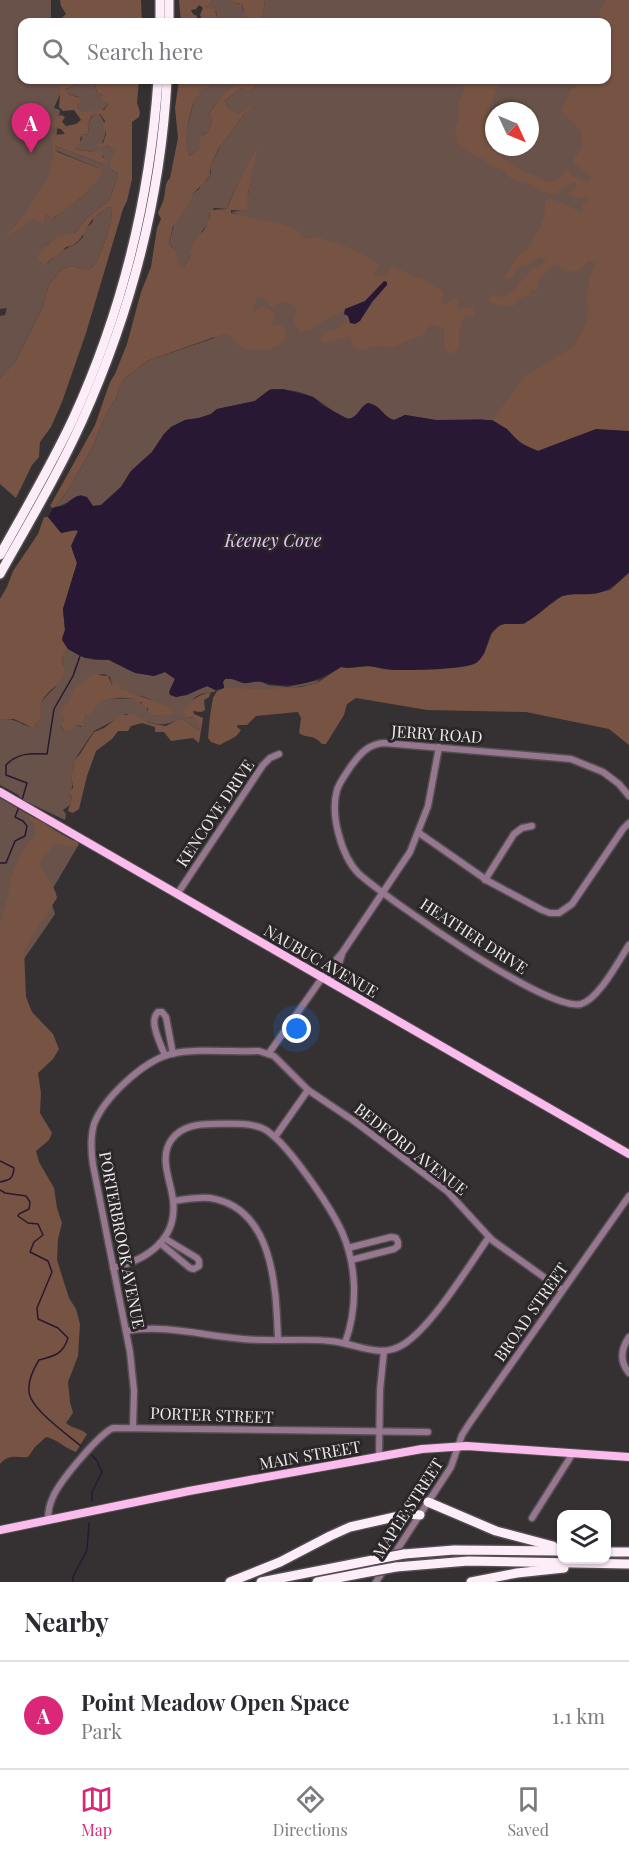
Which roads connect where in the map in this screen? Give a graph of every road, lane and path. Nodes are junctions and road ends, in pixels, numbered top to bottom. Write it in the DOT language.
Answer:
graph roads {
  1 [pos="159,0"];
  2 [pos="169,0"];
  3 [pos="160,18"];
  4 [pos="169,18"];
  5 [pos="158,84"];
  6 [pos="167,84"];
  7 [pos="0,555"];
  8 [pos="0,574"];
  9 [pos="439,747"];
  10 [pos="279,754"];
  11 [pos="0,792"];
  12 [pos="629,796"];
  13 [pos="629,823"];
  14 [pos="532,826"];
  15 [pos="419,833"];
  16 [pos="485,880"];
  17 [pos="384,892"];
  18 [pos="178,893"];
  19 [pos="629,945"];
  20 [pos="326,979"];
  21 [pos="269,1053"];
  22 [pos="169,1055"];
  23 [pos="308,1090"];
  24 [pos="275,1137"];
  25 [pos="629,1154"];
  26 [pos="629,1196"];
  27 [pos="174,1201"];
  28 [pos="489,1237"];
  29 [pos="162,1241"];
  30 [pos="348,1248"];
  31 [pos="351,1260"];
  32 [pos="113,1268"];
  33 [pos="562,1290"];
  34 [pos="126,1331"];
  35 [pos="629,1337"];
  36 [pos="278,1340"];
  37 [pos="345,1343"];
  38 [pos="384,1352"];
  39 [pos="629,1373"];
  40 [pos="133,1427"];
  41 [pos="380,1431"];
  42 [pos="428,1432"];
  43 [pos="458,1446"];
  44 [pos="573,1454"];
  45 [pos="379,1456"];
  46 [pos="629,1457"];
  47 [pos="428,1502"];
  48 [pos="420,1515"];
  49 [pos="532,1518"];
  50 [pos="48,1520"];
  51 [pos="0,1530"];
  52 [pos="557,1549"];
  53 [pos="557,1550"];
  54 [pos="611,1552"];
  55 [pos="629,1552"];
  56 [pos="557,1562"];
  57 [pos="611,1563"];
  58 [pos="595,1564"];
  59 [pos="629,1564"];
  60 [pos="230,1582"];
  61 [pos="261,1582"];
  62 [pos="317,1582"];
  63 [pos="376,1582"];
  64 [pos="471,1582"];
  1 -- 3 [label="highway"];
  2 -- 4 [label="highway"];
  5 -- 7 [label="highway"];
  6 -- 8 [label="highway"];
  9 -- 12 [label="street, JERRY ROAD"];
  9 -- 15 [label="street"];
  9 -- 17 [label="street, JERRY ROAD"];
  10 -- 18 [label="street, KENCOVE DRIVE"];
  11 -- 18 [label="main road, NAUBUC AVENUE"];
  13 -- 16 [label="street"];
  14 -- 16 [label="street"];
  15 -- 16 [label="street"];
  15 -- 17 [label="street"];
  17 -- 19 [label="street, HEATHER DRIVE"];
  17 -- 20 [label="street"];
  18 -- 20 [label="main road, NAUBUC AVENUE"];
  20 -- 21 [label="street"];
  20 -- 25 [label="main road, NAUBUC AVENUE"];
  21 -- 22 [label="street, PORTERBROOK AVENUE"];
  21 -- 23 [label="street, BEDFORD AVENUE"];
  22 -- 22 [label="street"];
  22 -- 32 [label="street, PORTERBROOK AVENUE"];
  23 -- 24 [label="street"];
  23 -- 28 [label="street, BEDFORD AVENUE"];
  24 -- 27 [label="street"];
  24 -- 30 [label="street"];
  26 -- 33 [label="street, BROAD STREET"];
  27 -- 29 [label="street"];
  27 -- 36 [label="street"];
  28 -- 33 [label="street, BEDFORD AVENUE"];
  28 -- 38 [label="street"];
  29 -- 29 [label="street"];
  29 -- 32 [label="street"];
  30 -- 31 [label="street"];
  30 -- 31 [label="street"];
  31 -- 37 [label="street"];
  32 -- 34 [label="street, PORTERBROOK AVENUE"];
  33 -- 43 [label="street, BROAD STREET"];
  34 -- 36 [label="street"];
  34 -- 40 [label="street, PORTERBROOK AVENUE"];
  35 -- 39 [label="street"];
  36 -- 37 [label="street"];
  37 -- 38 [label="street"];
  38 -- 41 [label="street"];
  40 -- 41 [label="street, PORTER STREET"];
  40 -- 50 [label="street, PORTER STREET"];
  41 -- 42 [label="street, PORTER STREET"];
  41 -- 45 [label="street"];
  43 -- 44 [label="main road, MAIN STREET"];
  43 -- 45 [label="main road, MAIN STREET"];
  43 -- 47 [label="street, MAPLE STREET"];
  44 -- 46 [label="main road, MAIN STREET"];
  44 -- 49 [label="street"];
  45 -- 50 [label="main road, MAIN STREET"];
  47 -- 48 [label="street, MAPLE STREET"];
  47 -- 52 [label="highway"];
  48 -- 60 [label="highway"];
  48 -- 63 [label="street, MAPLE STREET"];
  50 -- 51 [label="main road, MAIN STREET"];
  53 -- 61 [label="highway, bridge"];
  54 -- 55 [label="highway"];
  56 -- 62 [label="highway, bridge"];
  57 -- 59 [label="highway"];
  58 -- 64 [label="highway"];
}
